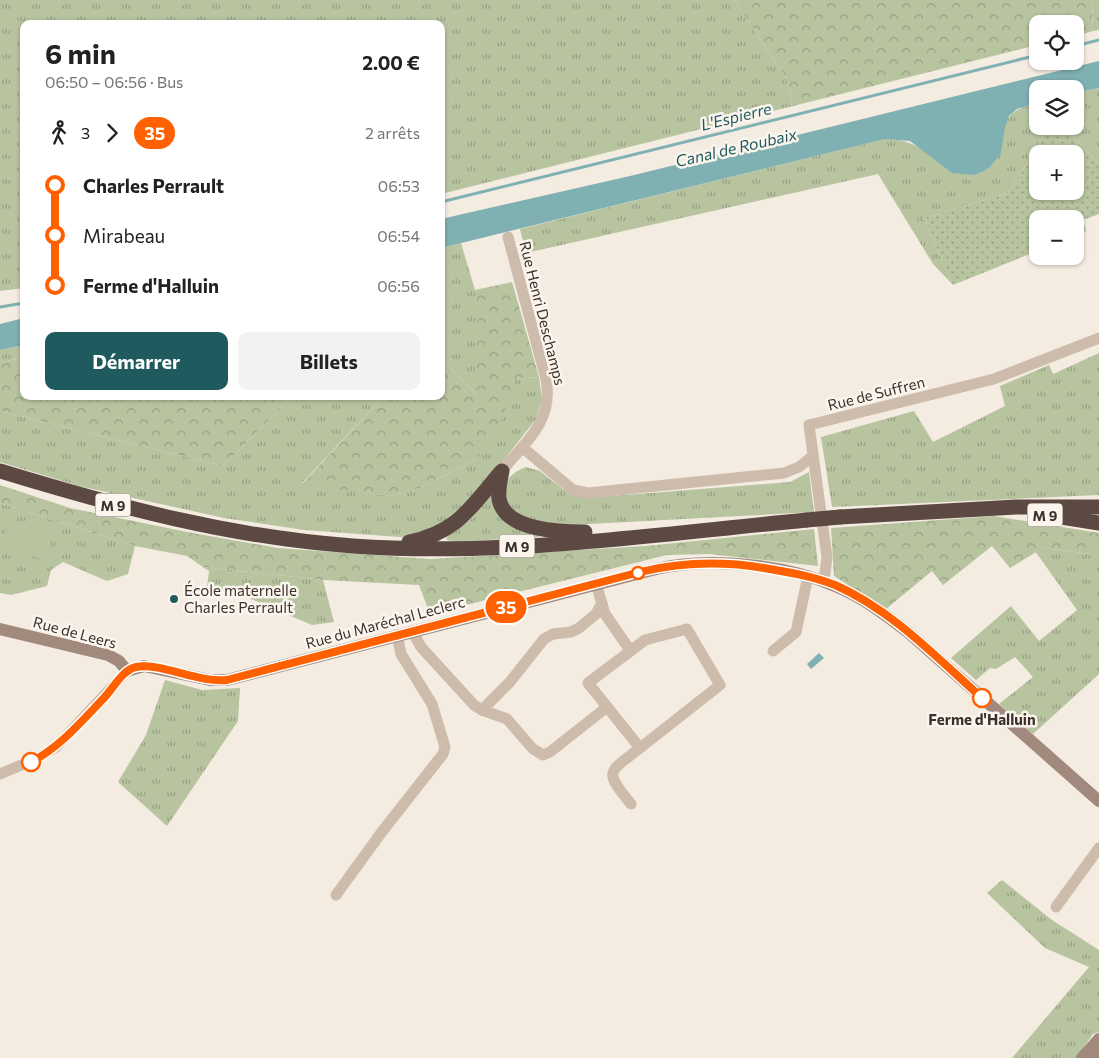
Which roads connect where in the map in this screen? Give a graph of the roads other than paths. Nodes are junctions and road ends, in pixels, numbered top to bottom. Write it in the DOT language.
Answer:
graph roads {
  1 [pos="508,237"];
  2 [pos="1099,338"];
  3 [pos="522,447"];
  4 [pos="813,456"];
  5 [pos="0,471"];
  6 [pos="502,471"];
  7 [pos="991,508"];
  8 [pos="1099,508"];
  9 [pos="1099,523"];
  10 [pos="677,532"];
  11 [pos="374,547"];
  12 [pos="808,576"];
  13 [pos="824,581"];
  14 [pos="596,583"];
  15 [pos="602,603"];
  16 [pos="0,629"];
  17 [pos="412,631"];
  18 [pos="398,635"];
  19 [pos="630,650"];
  20 [pos="773,651"];
  21 [pos="127,671"];
  22 [pos="607,707"];
  23 [pos="482,710"];
  24 [pos="640,748"];
  25 [pos="0,774"];
  26 [pos="1099,801"];
  27 [pos="630,804"];
  28 [pos="1099,848"];
  29 [pos="336,895"];
  30 [pos="1056,907"];
  31 [pos="1099,1039"];
  32 [pos="1099,1051"];
  33 [pos="1082,1058"];
  34 [pos="1093,1058"];
  1 -- 3 [label="street, Rue Henri Deschamps"];
  2 -- 4 [label="street, Rue de Suffren"];
  3 -- 4 [label="street"];
  3 -- 6 [label="street, Rue Henri Deschamps"];
  4 -- 13 [label="street, Rue de Suffren"];
  5 -- 11 [label="highway, M 9"];
  6 -- 10 [label="highway"];
  6 -- 11 [label="highway"];
  7 -- 8 [label="highway, M 9"];
  7 -- 9 [label="highway, M 9"];
  7 -- 10 [label="highway, M 9, bridge"];
  10 -- 11 [label="highway, M 9"];
  12 -- 13 [label="street, Rue du Maréchal Leclerc"];
  12 -- 14 [label="street, Rue du Maréchal Leclerc"];
  12 -- 20 [label="street"];
  13 -- 26 [label="street, Rue du Maréchal Leclerc"];
  14 -- 15 [label="street"];
  14 -- 17 [label="street, Rue du Maréchal Leclerc"];
  15 -- 19 [label="street"];
  15 -- 23 [label="street"];
  16 -- 21 [label="street, Rue de Leers"];
  17 -- 18 [label="street, Rue du Maréchal Leclerc"];
  17 -- 23 [label="street"];
  18 -- 21 [label="street, Rue du Maréchal Leclerc"];
  18 -- 29 [label="street"];
  19 -- 22 [label="street"];
  19 -- 24 [label="street"];
  21 -- 25 [label="street"];
  22 -- 23 [label="street"];
  22 -- 24 [label="street"];
  24 -- 27 [label="street"];
  28 -- 30 [label="street"];
  31 -- 33 [label="street"];
  32 -- 34 [label="street"];
}
